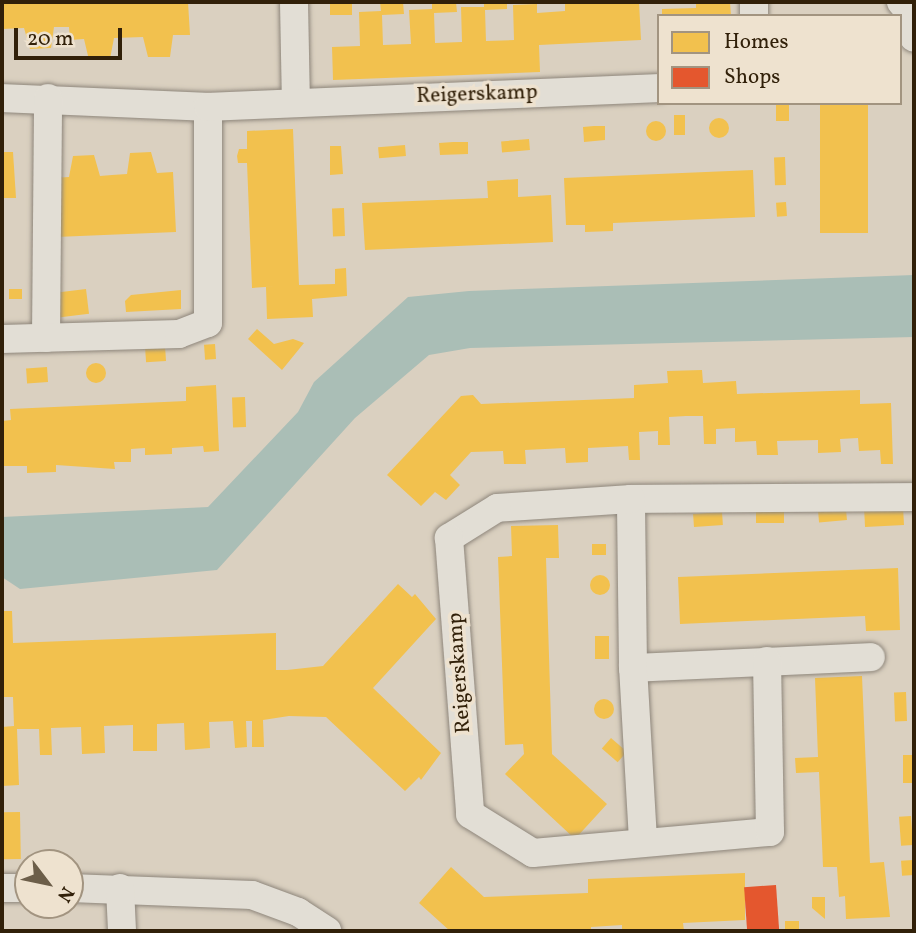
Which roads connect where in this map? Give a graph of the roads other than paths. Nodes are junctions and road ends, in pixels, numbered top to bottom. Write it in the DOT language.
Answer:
graph roads {
  1 [pos="294,2"];
  2 [pos="657,88"];
  3 [pos="2,98"];
  4 [pos="48,98"];
  5 [pos="296,102"];
  6 [pos="208,107"];
  7 [pos="46,338"];
  8 [pos="2,339"];
  9 [pos="914,497"];
  10 [pos="631,499"];
  11 [pos="871,657"];
  12 [pos="767,661"];
  13 [pos="633,668"];
  14 [pos="643,840"];
  15 [pos="84,888"];
  16 [pos="120,888"];
  17 [pos="122,931"];
  18 [pos="327,931"];
  1 -- 5 [label="street"];
  2 -- 5 [label="street, Reigerskamp"];
  3 -- 4 [label="street, Reigerskamp"];
  4 -- 6 [label="street, Reigerskamp"];
  4 -- 7 [label="street"];
  5 -- 6 [label="street, Reigerskamp"];
  6 -- 7 [label="street"];
  7 -- 8 [label="street"];
  9 -- 10 [label="street, Reigerskamp"];
  10 -- 13 [label="street"];
  10 -- 14 [label="street, Reigerskamp"];
  11 -- 12 [label="street"];
  12 -- 13 [label="street"];
  12 -- 14 [label="street, Reigerskamp"];
  13 -- 14 [label="street"];
  15 -- 16 [label="street"];
  16 -- 17 [label="street"];
  16 -- 18 [label="street"];
}
